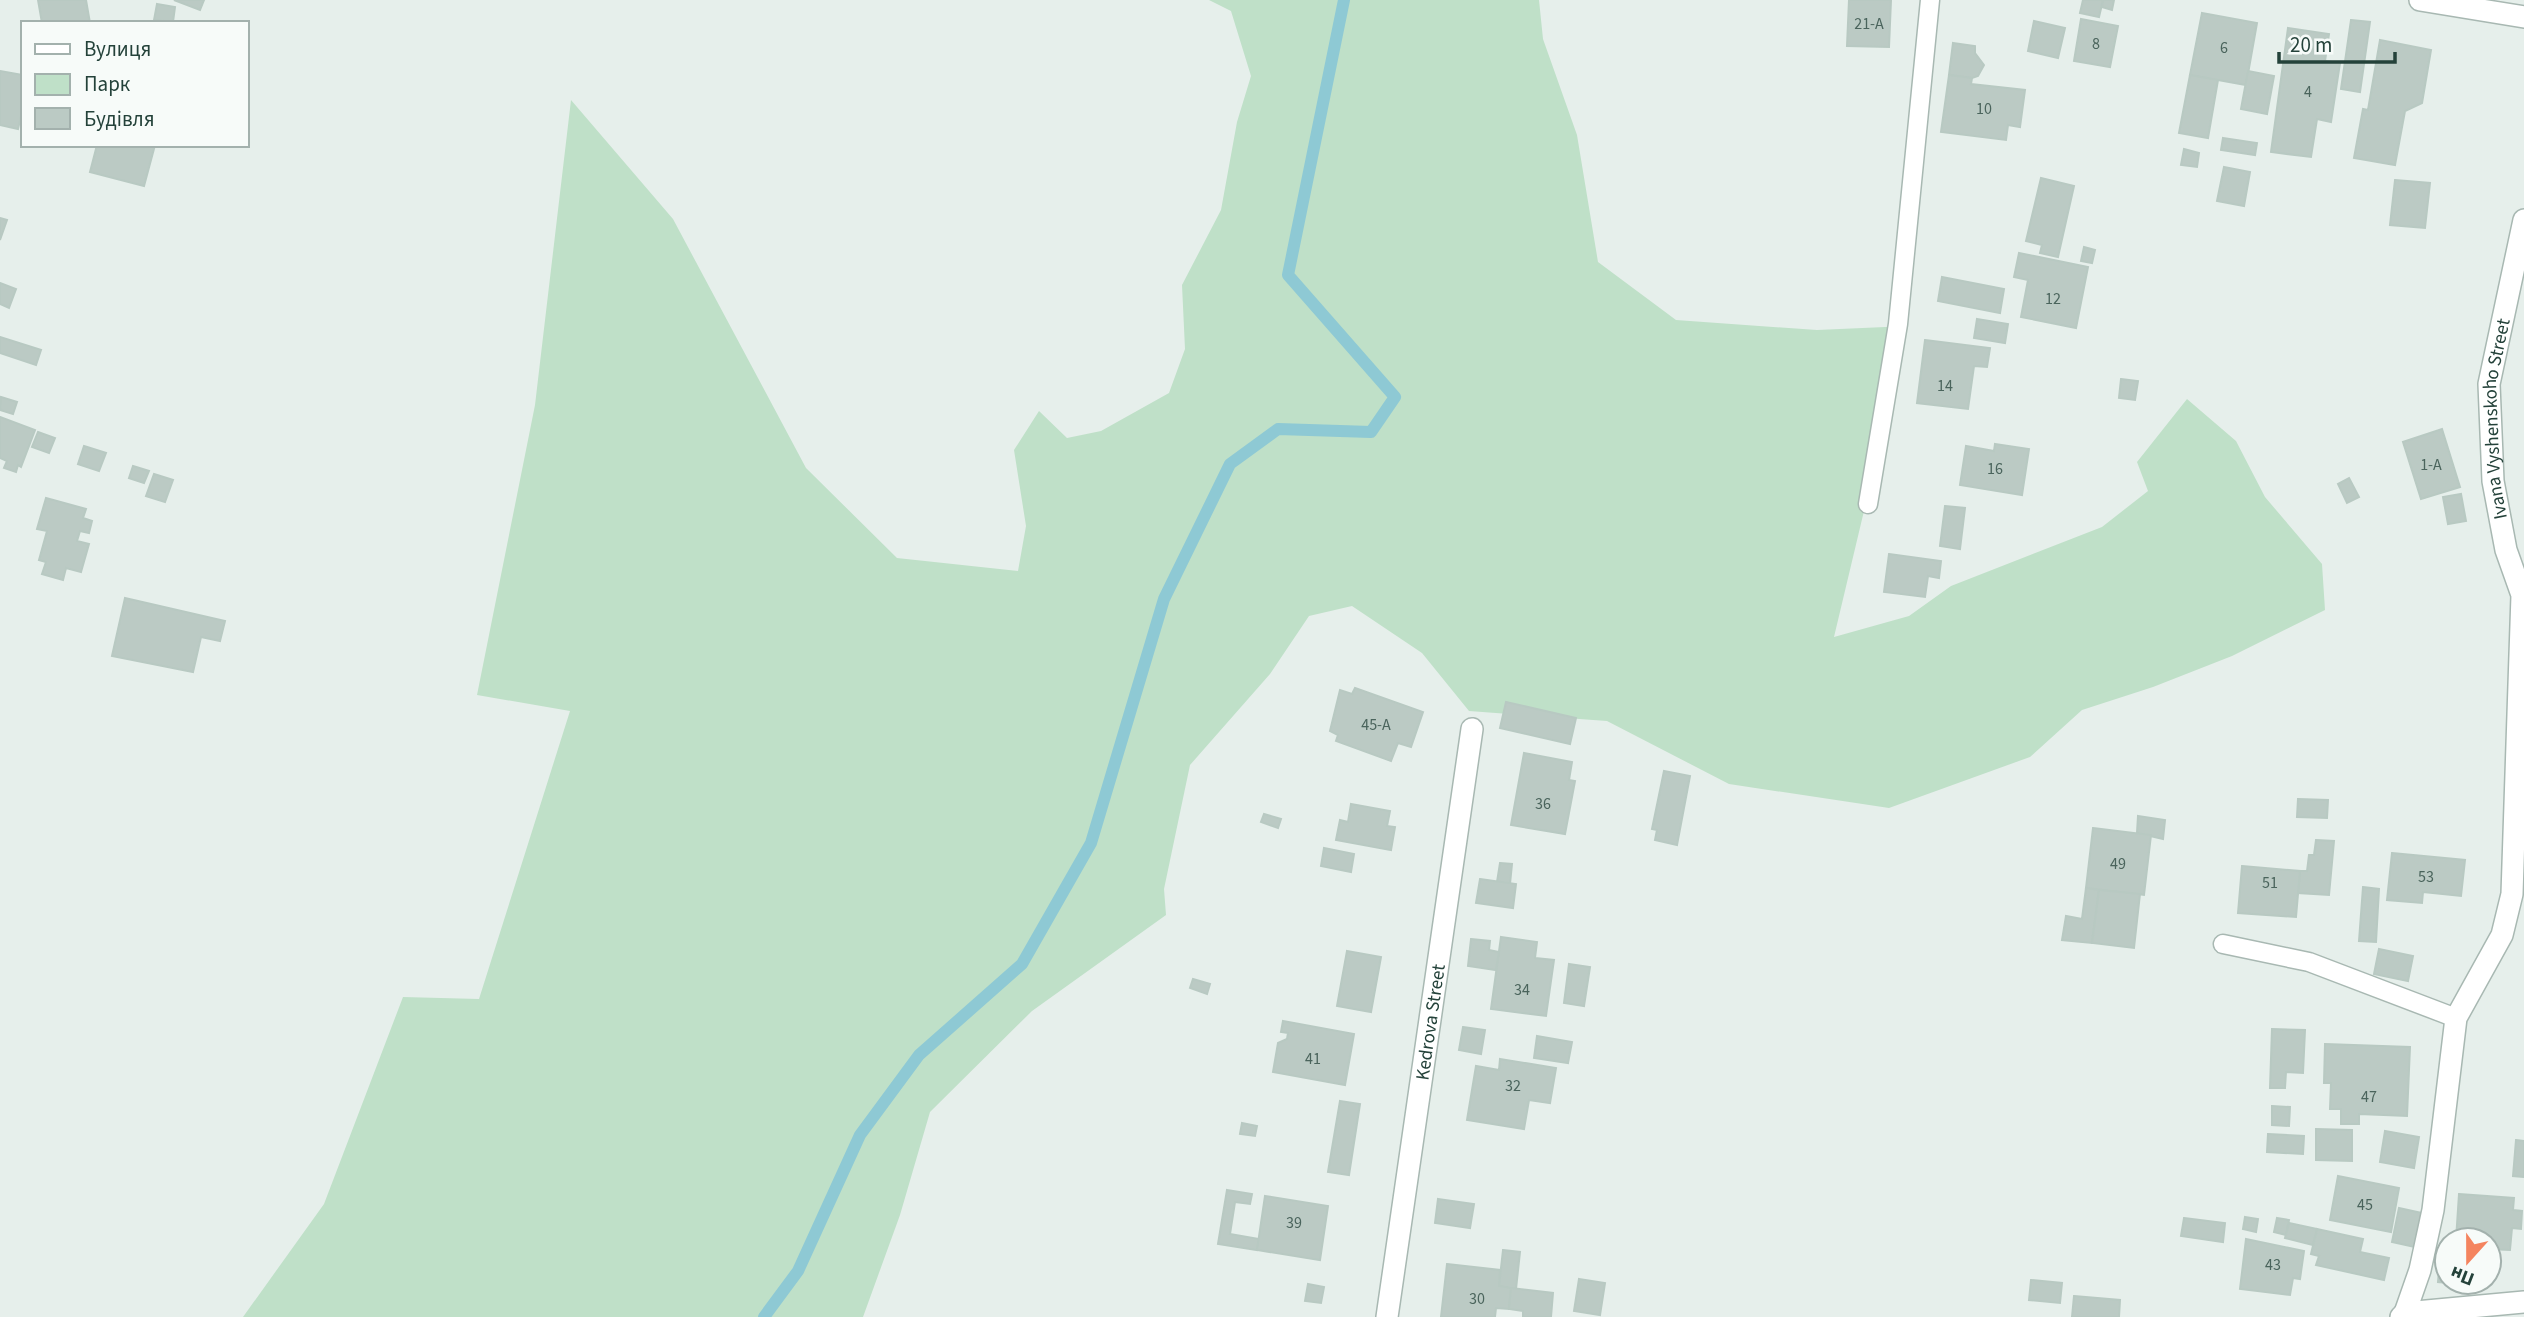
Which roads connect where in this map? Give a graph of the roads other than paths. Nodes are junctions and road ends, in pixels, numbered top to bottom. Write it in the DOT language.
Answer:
graph roads {
  1 [pos="1930,0"];
  2 [pos="2420,0"];
  3 [pos="2524,17"];
  4 [pos="2524,220"];
  5 [pos="1868,504"];
  6 [pos="2523,594"];
  7 [pos="1472,729"];
  8 [pos="2223,944"];
  9 [pos="2456,1018"];
  10 [pos="2524,1302"];
  11 [pos="2403,1315"];
  12 [pos="1387,1317"];
  1 -- 5 [label="lane"];
  2 -- 3 [label="street"];
  4 -- 6 [label="street, Ivana Vyshenskoho Street"];
  6 -- 9 [label="street, Ivana Vyshenskoho Street"];
  7 -- 12 [label="street, Kedrova Street"];
  8 -- 9 [label="lane"];
  9 -- 11 [label="street, Ivana Vyshenskoho Street"];
  10 -- 11 [label="street"];
}
